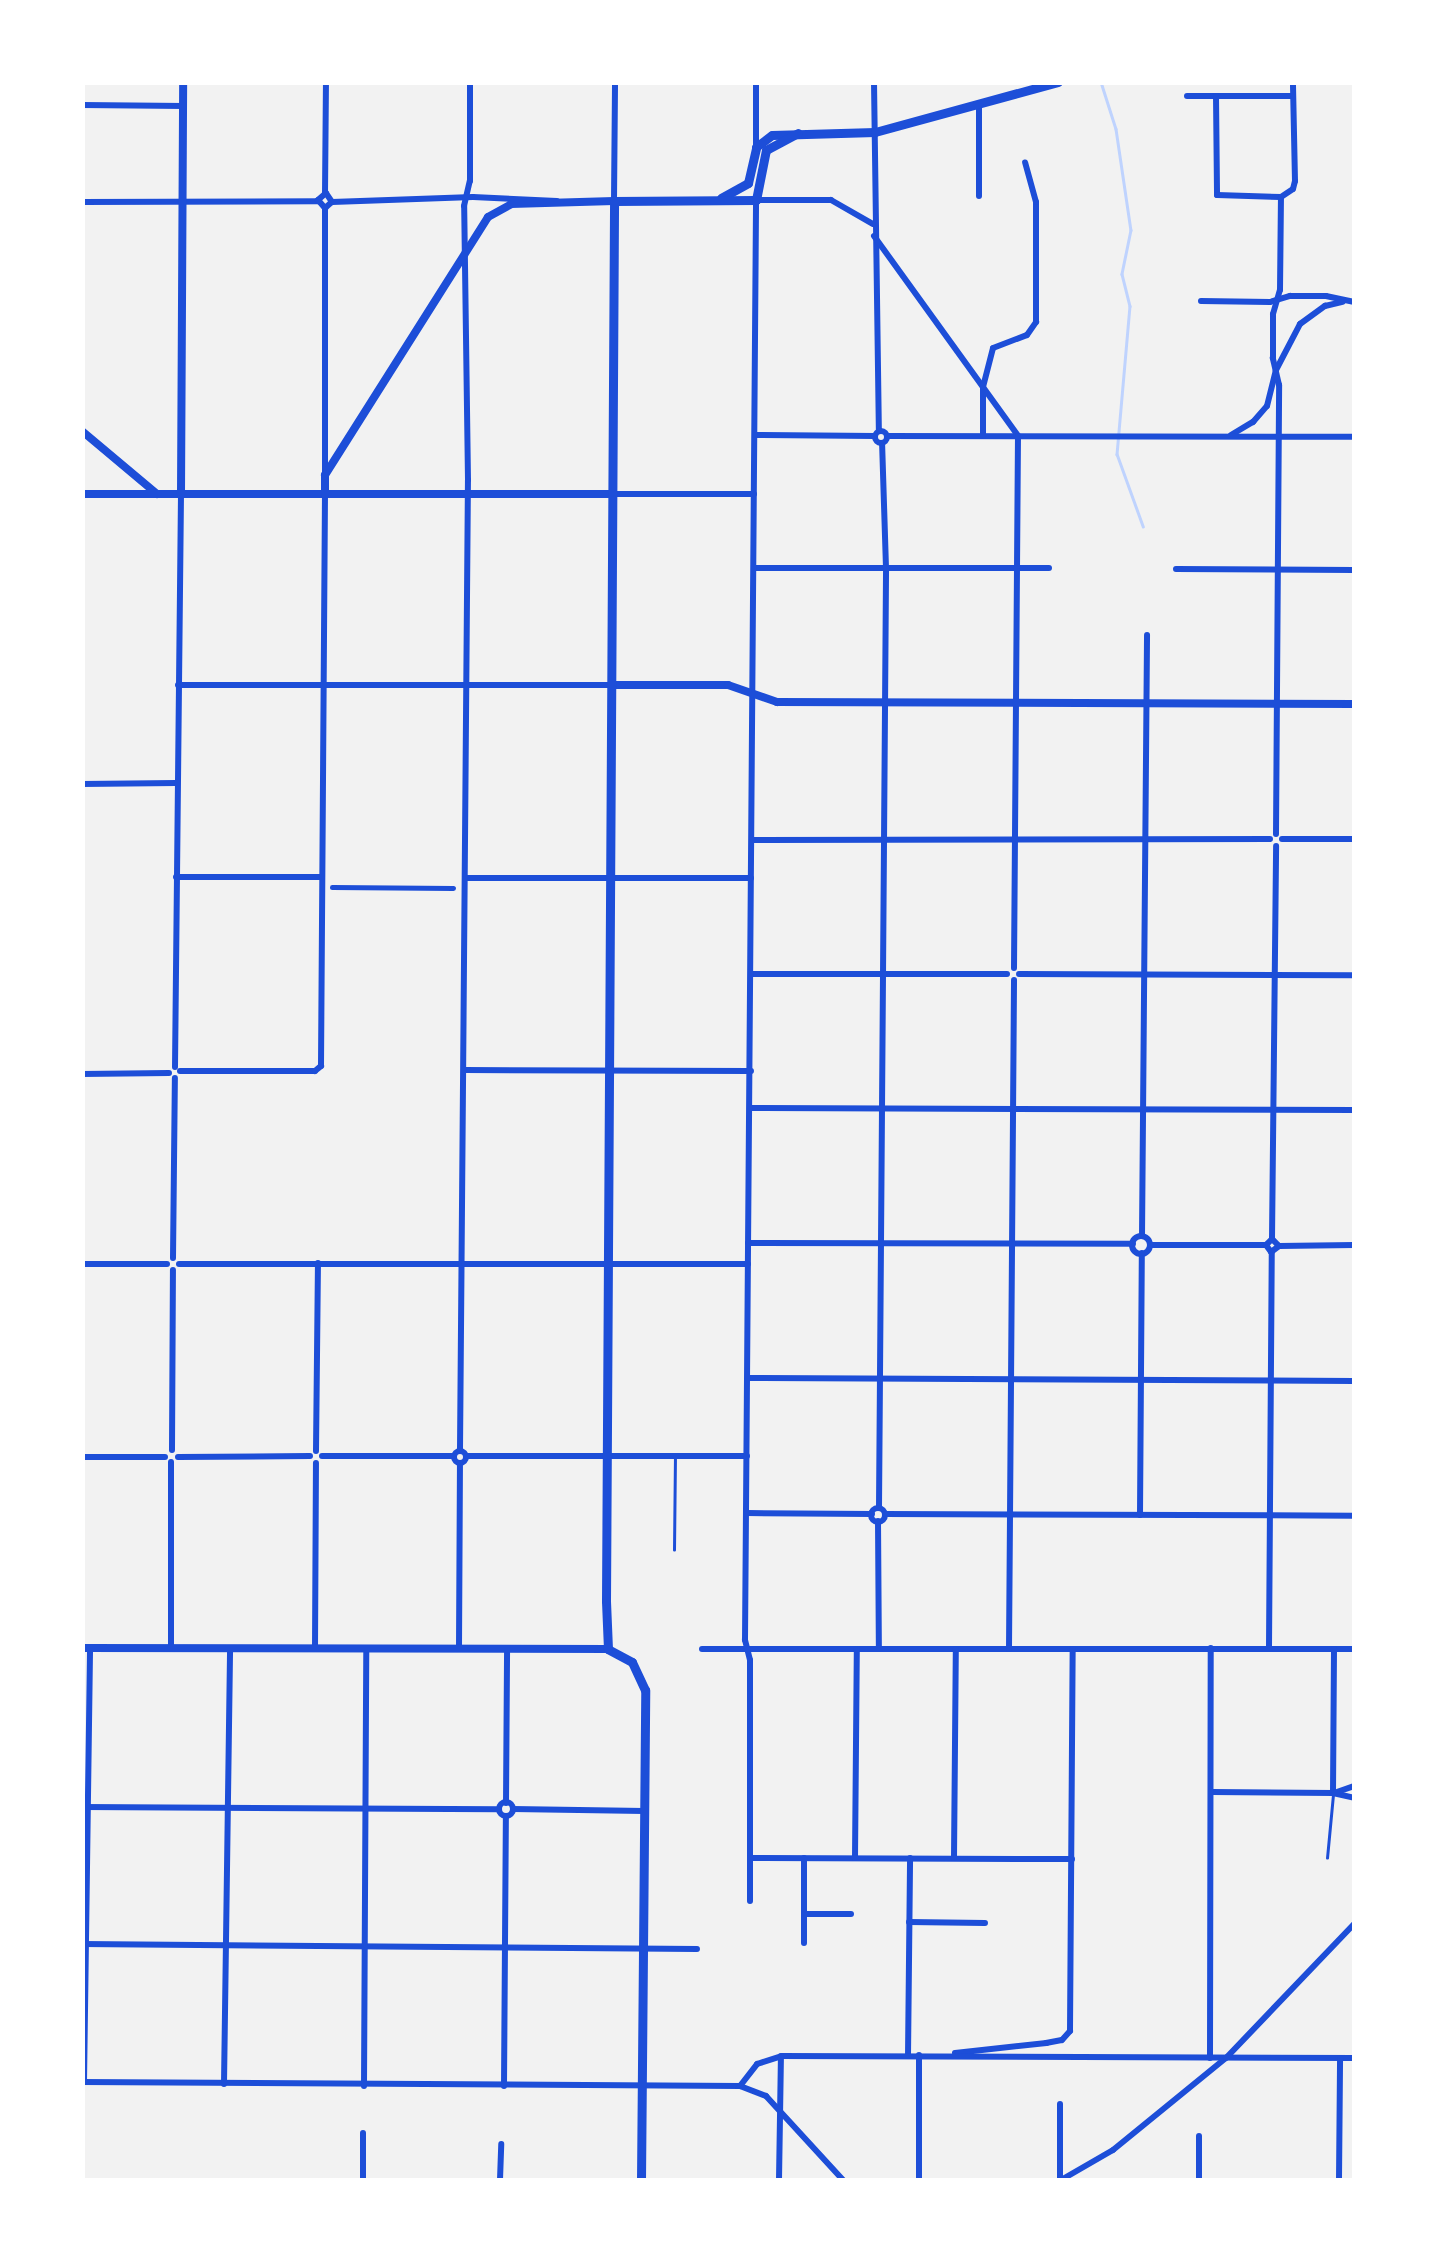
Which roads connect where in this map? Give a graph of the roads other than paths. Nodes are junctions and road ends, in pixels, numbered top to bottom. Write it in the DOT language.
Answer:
graph roads {
  1 [pos="184,82"];
  2 [pos="326,82"];
  3 [pos="470,82"];
  4 [pos="615,82"];
  5 [pos="756,82"];
  6 [pos="874,82"];
  7 [pos="1058,82"];
  8 [pos="1293,82"];
  9 [pos="1187,96"];
  10 [pos="1216,96"];
  11 [pos="1293,96"];
  12 [pos="980,104"];
  13 [pos="82,106"];
  14 [pos="184,106"];
  15 [pos="875,132"];
  16 [pos="798,133"];
  17 [pos="756,147"];
  18 [pos="1024,162"];
  19 [pos="325,194"];
  20 [pos="979,196"];
  21 [pos="1281,198"];
  22 [pos="467,200"];
  23 [pos="756,200"];
  24 [pos="318,201"];
  25 [pos="558,201"];
  26 [pos="614,201"];
  27 [pos="704,201"];
  28 [pos="82,202"];
  29 [pos="183,202"];
  30 [pos="332,202"];
  31 [pos="325,208"];
  32 [pos="873,224"];
  33 [pos="873,235"];
  34 [pos="468,246"];
  35 [pos="1278,300"];
  36 [pos="1202,301"];
  37 [pos="1342,302"];
  38 [pos="1354,302"];
  39 [pos="1276,370"];
  40 [pos="983,387"];
  41 [pos="82,431"];
  42 [pos="877,433"];
  43 [pos="755,435"];
  44 [pos="983,436"];
  45 [pos="1018,436"];
  46 [pos="1279,437"];
  47 [pos="1354,437"];
  48 [pos="1225,438"];
  49 [pos="885,439"];
  50 [pos="325,475"];
  51 [pos="82,494"];
  52 [pos="156,494"];
  53 [pos="181,494"];
  54 [pos="325,494"];
  55 [pos="468,494"];
  56 [pos="613,494"];
  57 [pos="754,494"];
  58 [pos="754,568"];
  59 [pos="886,568"];
  60 [pos="1018,568"];
  61 [pos="1049,568"];
  62 [pos="1176,569"];
  63 [pos="1279,570"];
  64 [pos="1354,570"];
  65 [pos="1147,635"];
  66 [pos="178,685"];
  67 [pos="324,685"];
  68 [pos="612,685"];
  69 [pos="467,686"];
  70 [pos="753,696"];
  71 [pos="885,703"];
  72 [pos="1016,703"];
  73 [pos="1147,704"];
  74 [pos="1277,704"];
  75 [pos="1354,704"];
  76 [pos="176,783"];
  77 [pos="82,784"];
  78 [pos="752,840"];
  79 [pos="884,840"];
  80 [pos="1015,840"];
  81 [pos="1146,840"];
  82 [pos="1276,840"];
  83 [pos="1354,840"];
  84 [pos="176,877"];
  85 [pos="322,877"];
  86 [pos="466,878"];
  87 [pos="611,878"];
  88 [pos="751,878"];
  89 [pos="332,887"];
  90 [pos="452,888"];
  91 [pos="751,974"];
  92 [pos="883,974"];
  93 [pos="1014,974"];
  94 [pos="1145,974"];
  95 [pos="1275,974"];
  96 [pos="1354,975"];
  97 [pos="465,1070"];
  98 [pos="608,1070"];
  99 [pos="751,1071"];
  100 [pos="175,1072"];
  101 [pos="82,1074"];
  102 [pos="751,1108"];
  103 [pos="881,1108"];
  104 [pos="1012,1108"];
  105 [pos="1143,1109"];
  106 [pos="1274,1110"];
  107 [pos="1354,1110"];
  108 [pos="1142,1236"];
  109 [pos="748,1243"];
  110 [pos="883,1244"];
  111 [pos="1012,1244"];
  112 [pos="1133,1244"];
  113 [pos="1150,1245"];
  114 [pos="1272,1245"];
  115 [pos="1354,1246"];
  116 [pos="1142,1253"];
  117 [pos="318,1263"];
  118 [pos="462,1263"];
  119 [pos="82,1264"];
  120 [pos="173,1264"];
  121 [pos="606,1264"];
  122 [pos="748,1264"];
  123 [pos="748,1378"];
  124 [pos="880,1379"];
  125 [pos="1010,1380"];
  126 [pos="1142,1381"];
  127 [pos="1272,1381"];
  128 [pos="1354,1381"];
  129 [pos="172,1456"];
  130 [pos="316,1456"];
  131 [pos="747,1456"];
  132 [pos="460,1457"];
  133 [pos="605,1457"];
  134 [pos="676,1457"];
  135 [pos="82,1458"];
  136 [pos="882,1511"];
  137 [pos="748,1514"];
  138 [pos="872,1514"];
  139 [pos="1008,1514"];
  140 [pos="1140,1516"];
  141 [pos="1271,1516"];
  142 [pos="1354,1516"];
  143 [pos="878,1521"];
  144 [pos="674,1550"];
  145 [pos="86,1648"];
  146 [pos="171,1648"];
  147 [pos="230,1648"];
  148 [pos="314,1648"];
  149 [pos="366,1648"];
  150 [pos="458,1648"];
  151 [pos="507,1648"];
  152 [pos="1212,1648"];
  153 [pos="1269,1648"];
  154 [pos="608,1649"];
  155 [pos="702,1649"];
  156 [pos="747,1649"];
  157 [pos="857,1649"];
  158 [pos="879,1649"];
  159 [pos="956,1649"];
  160 [pos="1009,1649"];
  161 [pos="1074,1649"];
  162 [pos="1334,1649"];
  163 [pos="1354,1649"];
  164 [pos="1354,1786"];
  165 [pos="1212,1792"];
  166 [pos="1333,1793"];
  167 [pos="1354,1798"];
  168 [pos="509,1806"];
  169 [pos="85,1807"];
  170 [pos="224,1808"];
  171 [pos="365,1808"];
  172 [pos="499,1809"];
  173 [pos="645,1811"];
  174 [pos="506,1816"];
  175 [pos="750,1858"];
  176 [pos="804,1858"];
  177 [pos="855,1858"];
  178 [pos="910,1858"];
  179 [pos="954,1858"];
  180 [pos="1326,1858"];
  181 [pos="1072,1859"];
  182 [pos="750,1901"];
  183 [pos="804,1914"];
  184 [pos="851,1914"];
  185 [pos="909,1922"];
  186 [pos="985,1923"];
  187 [pos="1354,1924"];
  188 [pos="804,1943"];
  189 [pos="84,1944"];
  190 [pos="224,1944"];
  191 [pos="365,1946"];
  192 [pos="506,1948"];
  193 [pos="644,1948"];
  194 [pos="697,1949"];
  195 [pos="954,2054"];
  196 [pos="781,2056"];
  197 [pos="908,2056"];
  198 [pos="920,2056"];
  199 [pos="1210,2058"];
  200 [pos="1226,2058"];
  201 [pos="1340,2058"];
  202 [pos="1354,2058"];
  203 [pos="83,2082"];
  204 [pos="224,2084"];
  205 [pos="364,2086"];
  206 [pos="504,2086"];
  207 [pos="642,2086"];
  208 [pos="740,2086"];
  209 [pos="1060,2104"];
  210 [pos="780,2116"];
  211 [pos="363,2133"];
  212 [pos="1199,2136"];
  213 [pos="501,2144"];
  214 [pos="363,2180"];
  215 [pos="500,2180"];
  216 [pos="641,2180"];
  217 [pos="779,2180"];
  218 [pos="842,2180"];
  219 [pos="919,2180"];
  220 [pos="1060,2180"];
  221 [pos="1199,2180"];
  222 [pos="1339,2180"];
  1 -- 14 [label="street"];
  2 -- 19 [label="street"];
  3 -- 22 [label="street"];
  4 -- 26 [label="street"];
  5 -- 17 [label="street"];
  6 -- 15 [label="street"];
  7 -- 12 [label="main road"];
  8 -- 11 [label="street"];
  9 -- 10 [label="street"];
  10 -- 11 [label="street"];
  10 -- 21 [label="street"];
  11 -- 21 [label="street"];
  12 -- 15 [label="main road"];
  12 -- 20 [label="street"];
  13 -- 14 [label="street"];
  14 -- 29 [label="street"];
  15 -- 16 [label="main road"];
  15 -- 32 [label="street"];
  16 -- 17 [label="main road"];
  16 -- 23 [label="main road"];
  17 -- 27 [label="main road"];
  18 -- 40 [label="street"];
  19 -- 24 [label="street"];
  19 -- 30 [label="street"];
  21 -- 35 [label="street"];
  22 -- 25 [label="street"];
  22 -- 30 [label="street"];
  22 -- 34 [label="street"];
  23 -- 27 [label="main road"];
  23 -- 32 [label="street"];
  23 -- 43 [label="street"];
  24 -- 29 [label="street"];
  24 -- 31 [label="street"];
  25 -- 26 [label="street"];
  25 -- 34 [label="street"];
  26 -- 27 [label="main road"];
  26 -- 56 [label="main road"];
  28 -- 29 [label="street"];
  29 -- 53 [label="street"];
  30 -- 31 [label="street"];
  31 -- 50 [label="street"];
  32 -- 33 [label="street"];
  33 -- 40 [label="street"];
  33 -- 42 [label="street"];
  34 -- 50 [label="street"];
  34 -- 55 [label="street"];
  35 -- 36 [label="street"];
  35 -- 37 [label="street"];
  35 -- 39 [label="street"];
  37 -- 38 [label="street"];
  37 -- 39 [label="street"];
  39 -- 46 [label="street"];
  39 -- 48 [label="street"];
  40 -- 44 [label="street"];
  40 -- 45 [label="street"];
  41 -- 52 [label="street"];
  42 -- 43 [label="street"];
  42 -- 49 [label="street"];
  43 -- 57 [label="street"];
  44 -- 45 [label="street"];
  44 -- 49 [label="street"];
  45 -- 48 [label="street"];
  45 -- 60 [label="street"];
  46 -- 47 [label="street"];
  46 -- 48 [label="street"];
  46 -- 63 [label="street"];
  49 -- 59 [label="street"];
  50 -- 54 [label="street"];
  51 -- 52 [label="street"];
  52 -- 53 [label="street"];
  53 -- 54 [label="street"];
  53 -- 66 [label="street"];
  54 -- 55 [label="street"];
  54 -- 67 [label="street"];
  55 -- 56 [label="street"];
  55 -- 69 [label="street"];
  56 -- 57 [label="street"];
  56 -- 68 [label="main road"];
  57 -- 58 [label="street"];
  58 -- 59 [label="street"];
  58 -- 70 [label="street"];
  59 -- 60 [label="street"];
  59 -- 71 [label="street"];
  60 -- 61 [label="street"];
  60 -- 72 [label="street"];
  62 -- 63 [label="street"];
  63 -- 64 [label="street"];
  63 -- 74 [label="street"];
  65 -- 73 [label="street"];
  66 -- 67 [label="street"];
  66 -- 76 [label="street"];
  67 -- 69 [label="street"];
  67 -- 85 [label="street"];
  68 -- 69 [label="street"];
  68 -- 70 [label="street"];
  68 -- 87 [label="main road"];
  69 -- 86 [label="street"];
  70 -- 71 [label="street"];
  70 -- 78 [label="street"];
  71 -- 72 [label="street"];
  71 -- 79 [label="street"];
  72 -- 73 [label="street"];
  72 -- 80 [label="street"];
  73 -- 74 [label="street"];
  73 -- 81 [label="street"];
  74 -- 75 [label="street"];
  74 -- 82 [label="street"];
  76 -- 77 [label="street"];
  76 -- 84 [label="street"];
  78 -- 79 [label="street"];
  78 -- 88 [label="street"];
  79 -- 80 [label="street"];
  79 -- 92 [label="street"];
  80 -- 81 [label="street"];
  80 -- 93 [label="street"];
  81 -- 82 [label="street"];
  81 -- 94 [label="street"];
  82 -- 83 [label="street"];
  82 -- 95 [label="street"];
  84 -- 85 [label="street"];
  84 -- 100 [label="street"];
  85 -- 100 [label="street"];
  86 -- 87 [label="street"];
  86 -- 97 [label="street"];
  87 -- 88 [label="street"];
  87 -- 98 [label="main road"];
  88 -- 91 [label="street"];
  89 -- 90 [label="street"];
  91 -- 92 [label="street"];
  91 -- 99 [label="street"];
  92 -- 93 [label="street"];
  92 -- 103 [label="street"];
  93 -- 94 [label="street"];
  93 -- 104 [label="street"];
  94 -- 95 [label="street"];
  94 -- 105 [label="street"];
  95 -- 96 [label="street"];
  95 -- 106 [label="street"];
  97 -- 98 [label="street"];
  97 -- 118 [label="street"];
  98 -- 99 [label="street"];
  98 -- 121 [label="main road"];
  99 -- 102 [label="street"];
  100 -- 101 [label="street"];
  100 -- 120 [label="street"];
  102 -- 103 [label="street"];
  102 -- 109 [label="street"];
  103 -- 104 [label="street"];
  103 -- 110 [label="street"];
  104 -- 105 [label="street"];
  104 -- 111 [label="street"];
  105 -- 106 [label="street"];
  105 -- 108 [label="street"];
  106 -- 107 [label="street"];
  106 -- 114 [label="street"];
  108 -- 112 [label="street"];
  108 -- 113 [label="street"];
  109 -- 110 [label="street"];
  109 -- 122 [label="street"];
  110 -- 111 [label="street"];
  110 -- 124 [label="street"];
  111 -- 112 [label="street"];
  111 -- 125 [label="street"];
  112 -- 116 [label="street"];
  113 -- 114 [label="street"];
  113 -- 116 [label="street"];
  114 -- 115 [label="street"];
  114 -- 127 [label="street"];
  116 -- 126 [label="street"];
  117 -- 118 [label="street"];
  117 -- 120 [label="street"];
  117 -- 130 [label="street"];
  118 -- 121 [label="street"];
  118 -- 132 [label="street"];
  119 -- 120 [label="street"];
  120 -- 129 [label="street"];
  121 -- 122 [label="street"];
  121 -- 133 [label="main road"];
  122 -- 123 [label="street"];
  123 -- 124 [label="street"];
  123 -- 131 [label="street"];
  124 -- 125 [label="street"];
  124 -- 136 [label="street"];
  125 -- 126 [label="street"];
  125 -- 139 [label="street"];
  126 -- 127 [label="street"];
  126 -- 140 [label="street"];
  127 -- 128 [label="street"];
  127 -- 141 [label="street"];
  129 -- 130 [label="street"];
  129 -- 135 [label="street"];
  129 -- 146 [label="street"];
  130 -- 132 [label="street"];
  130 -- 148 [label="street"];
  131 -- 134 [label="street"];
  131 -- 137 [label="street"];
  132 -- 133 [label="street"];
  132 -- 150 [label="street"];
  133 -- 134 [label="street"];
  133 -- 154 [label="main road"];
  134 -- 144 [label="lane"];
  136 -- 138 [label="street"];
  136 -- 139 [label="street"];
  136 -- 143 [label="street"];
  137 -- 138 [label="street"];
  137 -- 156 [label="street"];
  138 -- 143 [label="street"];
  139 -- 140 [label="street"];
  139 -- 160 [label="street"];
  140 -- 141 [label="street"];
  141 -- 142 [label="street"];
  141 -- 153 [label="street"];
  143 -- 158 [label="street"];
  145 -- 146 [label="street"];
  145 -- 169 [label="street"];
  146 -- 147 [label="street"];
  147 -- 148 [label="street"];
  147 -- 170 [label="street"];
  148 -- 149 [label="street"];
  149 -- 150 [label="street"];
  149 -- 171 [label="street"];
  150 -- 151 [label="street"];
  151 -- 154 [label="street"];
  151 -- 168 [label="street"];
  152 -- 153 [label="street"];
  152 -- 161 [label="street"];
  152 -- 165 [label="street"];
  153 -- 162 [label="street"];
  154 -- 173 [label="main road"];
  155 -- 156 [label="street"];
  156 -- 157 [label="street"];
  156 -- 175 [label="street"];
  157 -- 158 [label="street"];
  157 -- 177 [label="street"];
  158 -- 159 [label="street"];
  159 -- 160 [label="street"];
  159 -- 179 [label="street"];
  160 -- 161 [label="street"];
  161 -- 181 [label="street"];
  162 -- 163 [label="street"];
  162 -- 166 [label="street"];
  164 -- 166 [label="street"];
  165 -- 166 [label="street"];
  165 -- 199 [label="street"];
  166 -- 167 [label="street"];
  166 -- 180 [label="lane"];
  168 -- 172 [label="street"];
  168 -- 173 [label="street"];
  168 -- 174 [label="street"];
  169 -- 170 [label="street"];
  169 -- 189 [label="street"];
  170 -- 171 [label="street"];
  170 -- 190 [label="street"];
  171 -- 172 [label="street"];
  171 -- 191 [label="street"];
  172 -- 174 [label="street"];
  173 -- 193 [label="main road"];
  174 -- 192 [label="street"];
  175 -- 176 [label="street"];
  175 -- 182 [label="street"];
  176 -- 177 [label="street"];
  176 -- 183 [label="street"];
  177 -- 178 [label="street"];
  178 -- 179 [label="street"];
  178 -- 185 [label="street"];
  179 -- 181 [label="street"];
  181 -- 195 [label="street"];
  183 -- 184 [label="street"];
  183 -- 188 [label="street"];
  185 -- 186 [label="street"];
  185 -- 197 [label="street"];
  187 -- 200 [label="street"];
  189 -- 190 [label="street"];
  189 -- 203 [label="street"];
  190 -- 191 [label="street"];
  190 -- 204 [label="street"];
  191 -- 192 [label="street"];
  191 -- 205 [label="street"];
  192 -- 193 [label="street"];
  192 -- 206 [label="street"];
  193 -- 194 [label="street"];
  193 -- 207 [label="main road"];
  195 -- 198 [label="street"];
  195 -- 199 [label="street"];
  196 -- 197 [label="street"];
  196 -- 208 [label="street"];
  196 -- 210 [label="street"];
  197 -- 198 [label="street"];
  198 -- 219 [label="street"];
  199 -- 200 [label="street"];
  200 -- 201 [label="street"];
  200 -- 220 [label="street"];
  201 -- 202 [label="street"];
  201 -- 222 [label="street"];
  203 -- 204 [label="street"];
  204 -- 205 [label="street"];
  205 -- 206 [label="street"];
  206 -- 207 [label="street"];
  207 -- 208 [label="street"];
  207 -- 216 [label="main road"];
  208 -- 210 [label="street"];
  209 -- 220 [label="street"];
  210 -- 217 [label="street"];
  210 -- 218 [label="street"];
  211 -- 214 [label="street"];
  212 -- 221 [label="street"];
  213 -- 215 [label="street"];
}
